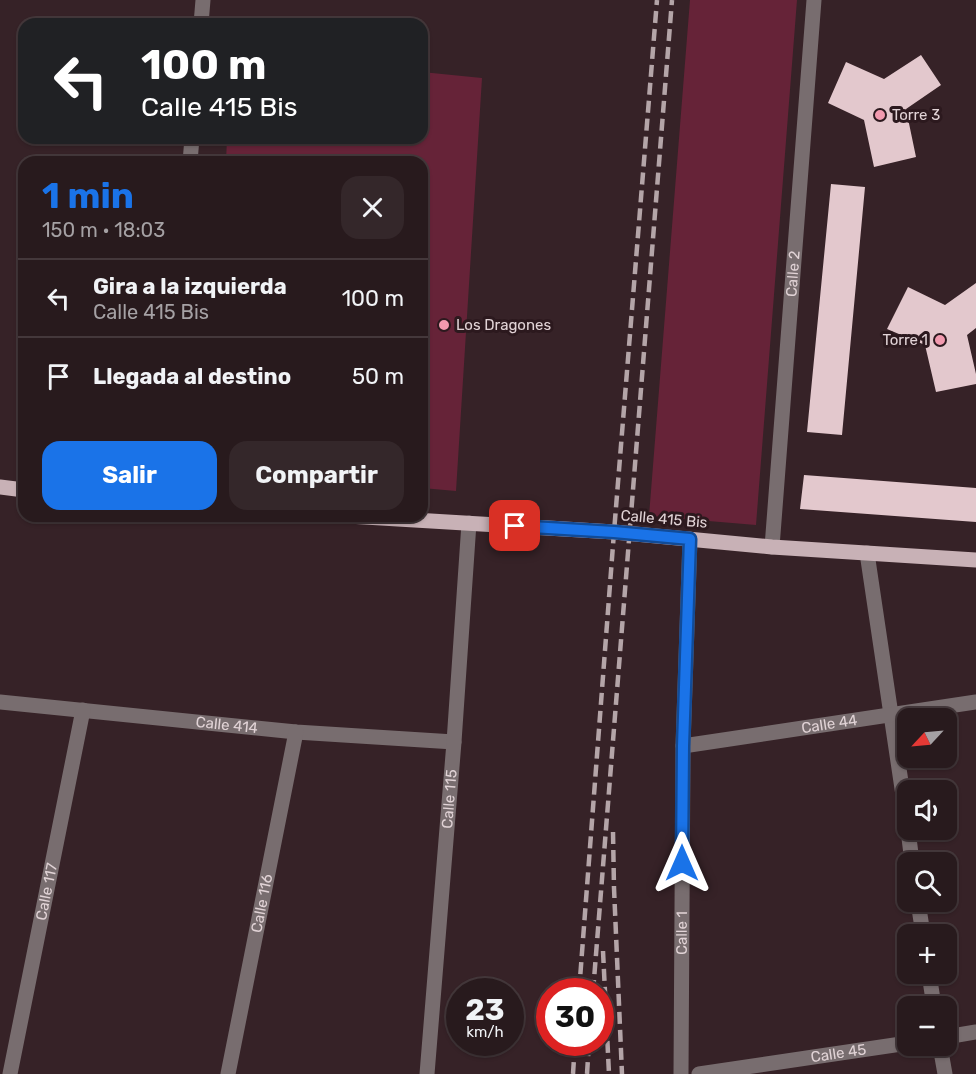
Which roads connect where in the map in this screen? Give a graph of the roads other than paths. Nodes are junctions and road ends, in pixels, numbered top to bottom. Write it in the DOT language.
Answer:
graph roads {
  1 [pos="203,0"];
  2 [pos="814,0"];
  3 [pos="202,18"];
  4 [pos="0,487"];
  5 [pos="18,489"];
  6 [pos="428,521"];
  7 [pos="469,523"];
  8 [pos="690,539"];
  9 [pos="772,547"];
  10 [pos="867,553"];
  11 [pos="976,560"];
  12 [pos="0,702"];
  13 [pos="976,702"];
  14 [pos="82,710"];
  15 [pos="891,716"];
  16 [pos="296,732"];
  17 [pos="454,742"];
  18 [pos="683,746"];
  19 [pos="901,780"];
  20 [pos="976,1032"];
  21 [pos="957,1035"];
  22 [pos="897,1045"];
  23 [pos="942,1056"];
  24 [pos="10,1074"];
  25 [pos="228,1074"];
  26 [pos="427,1074"];
  27 [pos="681,1074"];
  28 [pos="699,1074"];
  29 [pos="945,1074"];
  1 -- 3 [label="street"];
  2 -- 9 [label="street, Calle 2"];
  4 -- 5 [label="main road"];
  6 -- 7 [label="main road, Calle 415 Bis"];
  7 -- 8 [label="main road, Calle 415 Bis"];
  7 -- 17 [label="street, Calle 115"];
  8 -- 9 [label="main road, Calle 415 Bis"];
  8 -- 18 [label="street, Calle 1"];
  9 -- 10 [label="main road, Calle 415 Bis"];
  10 -- 11 [label="main road, Calle 415 Bis"];
  10 -- 15 [label="street"];
  12 -- 14 [label="street, Calle 414"];
  13 -- 15 [label="street, Calle 44"];
  14 -- 16 [label="street, Calle 414"];
  14 -- 24 [label="street, Calle 117"];
  15 -- 18 [label="street, Calle 44"];
  15 -- 19 [label="street"];
  16 -- 17 [label="street, Calle 414"];
  16 -- 25 [label="street, Calle 116"];
  17 -- 26 [label="street, Calle 115"];
  18 -- 27 [label="street, Calle 1"];
  20 -- 21 [label="street"];
  22 -- 28 [label="street, Calle 45"];
  23 -- 29 [label="street"];
}
